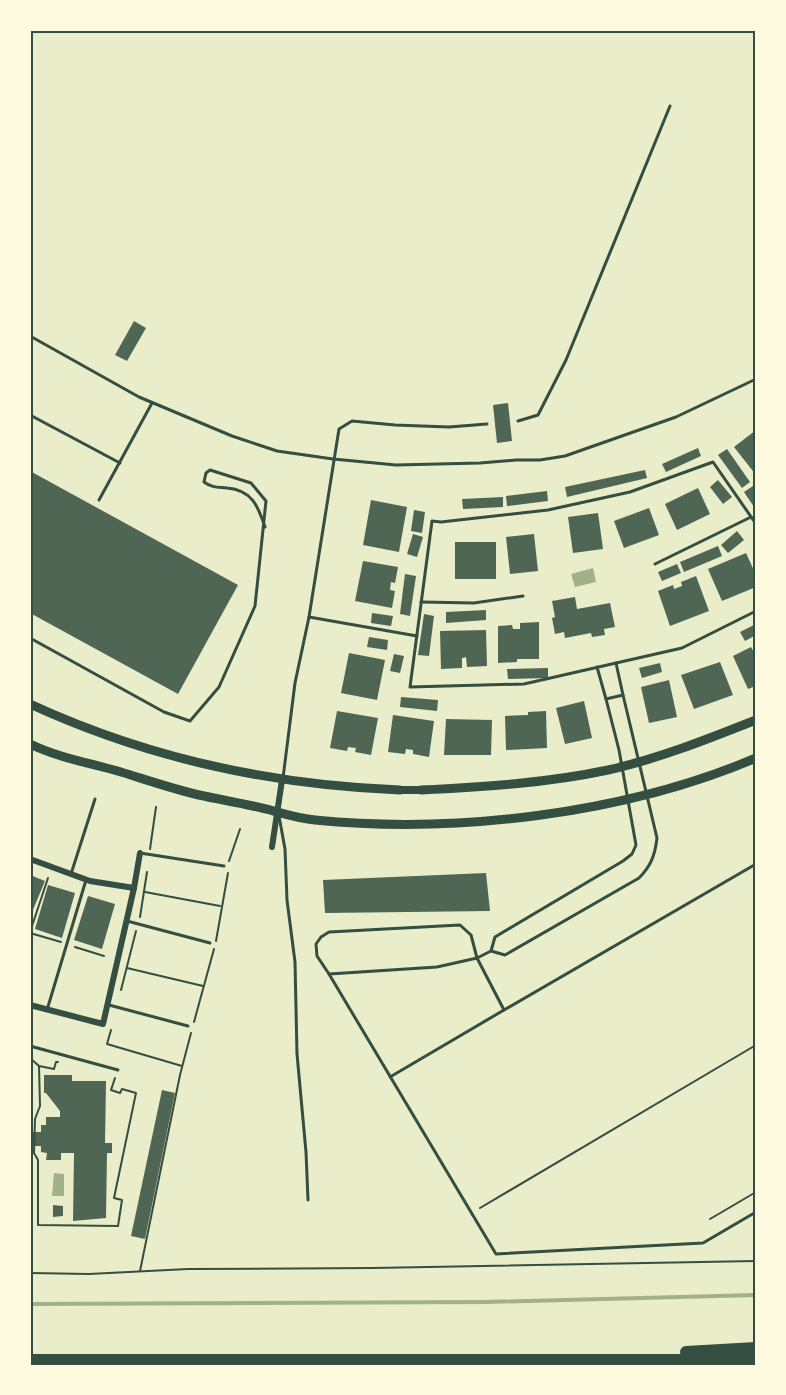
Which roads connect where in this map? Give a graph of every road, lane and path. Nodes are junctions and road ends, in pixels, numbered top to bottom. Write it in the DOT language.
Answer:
graph roads {
  1 [pos="670,106"];
  2 [pos="30,336"];
  3 [pos="756,379"];
  4 [pos="152,403"];
  5 [pos="30,415"];
  6 [pos="518,420"];
  7 [pos="487,424"];
  8 [pos="333,459"];
  9 [pos="120,463"];
  10 [pos="99,500"];
  11 [pos="751,517"];
  12 [pos="756,524"];
  13 [pos="265,527"];
  14 [pos="655,564"];
  15 [pos="523,596"];
  16 [pos="421,602"];
  17 [pos="756,611"];
  18 [pos="309,616"];
  19 [pos="417,636"];
  20 [pos="30,638"];
  21 [pos="616,663"];
  22 [pos="597,667"];
  23 [pos="623,695"];
  24 [pos="606,699"];
  25 [pos="30,704"];
  26 [pos="756,720"];
  27 [pos="30,744"];
  28 [pos="756,758"];
  29 [pos="639,761"];
  30 [pos="622,766"];
  31 [pos="282,780"];
  32 [pos="400,790"];
  33 [pos="421,790"];
  34 [pos="646,794"];
  35 [pos="628,798"];
  36 [pos="96,799"];
  37 [pos="156,807"];
  38 [pos="278,812"];
  39 [pos="240,829"];
  40 [pos="272,847"];
  41 [pos="140,853"];
  42 [pos="149,855"];
  43 [pos="30,859"];
  44 [pos="756,864"];
  45 [pos="224,866"];
  46 [pos="71,874"];
  47 [pos="48,878"];
  48 [pos="86,880"];
  49 [pos="134,888"];
  50 [pos="145,892"];
  51 [pos="220,906"];
  52 [pos="127,921"];
  53 [pos="138,924"];
  54 [pos="30,933"];
  55 [pos="210,944"];
  56 [pos="491,951"];
  57 [pos="477,958"];
  58 [pos="127,968"];
  59 [pos="328,974"];
  60 [pos="204,987"];
  61 [pos="30,1005"];
  62 [pos="107,1005"];
  63 [pos="117,1006"];
  64 [pos="47,1010"];
  65 [pos="504,1010"];
  66 [pos="188,1026"];
  67 [pos="756,1045"];
  68 [pos="30,1046"];
  69 [pos="30,1058"];
  70 [pos="66,1064"];
  71 [pos="39,1066"];
  72 [pos="182,1066"];
  73 [pos="118,1070"];
  74 [pos="116,1077"];
  75 [pos="390,1077"];
  76 [pos="756,1192"];
  77 [pos="308,1200"];
  78 [pos="480,1208"];
  79 [pos="756,1212"];
  80 [pos="710,1219"];
  81 [pos="756,1262"];
  82 [pos="141,1271"];
  83 [pos="30,1273"];
  84 [pos="756,1348"];
  85 [pos="30,1360"];
  86 [pos="562,1360"];
  87 [pos="756,1360"];
  1 -- 6 [label="lane"];
  2 -- 4 [label="lane"];
  3 -- 8 [label="lane"];
  4 -- 8 [label="lane"];
  4 -- 9 [label="lane"];
  5 -- 9 [label="lane"];
  7 -- 8 [label="lane"];
  8 -- 18 [label="lane"];
  9 -- 10 [label="lane"];
  11 -- 12 [label="lane"];
  11 -- 14 [label="lane"];
  11 -- 16 [label="lane"];
  13 -- 13 [label="lane"];
  13 -- 20 [label="lane"];
  15 -- 16 [label="lane"];
  16 -- 19 [label="lane"];
  17 -- 21 [label="lane"];
  18 -- 19 [label="lane"];
  18 -- 31 [label="lane"];
  19 -- 22 [label="lane"];
  21 -- 22 [label="lane"];
  21 -- 23 [label="lane"];
  22 -- 24 [label="lane"];
  23 -- 24 [label="lane"];
  23 -- 29 [label="lane"];
  24 -- 30 [label="lane"];
  25 -- 31 [label="main road"];
  26 -- 29 [label="main road"];
  27 -- 38 [label="main road"];
  28 -- 34 [label="main road"];
  29 -- 30 [label="main road"];
  29 -- 34 [label="lane"];
  30 -- 33 [label="main road"];
  30 -- 35 [label="lane"];
  31 -- 32 [label="main road"];
  31 -- 38 [label="street"];
  32 -- 33 [label="street"];
  34 -- 35 [label="main road"];
  34 -- 56 [label="lane"];
  35 -- 38 [label="main road"];
  35 -- 56 [label="lane"];
  36 -- 46 [label="lane"];
  37 -- 42 [label="path"];
  38 -- 40 [label="street"];
  38 -- 77 [label="lane"];
  39 -- 60 [label="path"];
  41 -- 42 [label="lane"];
  41 -- 49 [label="street"];
  42 -- 45 [label="lane"];
  42 -- 50 [label="path"];
  43 -- 46 [label="street"];
  44 -- 65 [label="lane"];
  46 -- 48 [label="street"];
  47 -- 54 [label="path"];
  48 -- 49 [label="street"];
  48 -- 64 [label="lane"];
  49 -- 52 [label="street"];
  50 -- 51 [label="path"];
  50 -- 53 [label="path"];
  52 -- 53 [label="lane"];
  52 -- 62 [label="street"];
  53 -- 55 [label="lane"];
  53 -- 58 [label="path"];
  56 -- 57 [label="lane"];
  57 -- 59 [label="lane"];
  57 -- 59 [label="lane"];
  57 -- 65 [label="lane"];
  58 -- 60 [label="path"];
  58 -- 63 [label="path"];
  59 -- 75 [label="lane"];
  60 -- 72 [label="path"];
  61 -- 64 [label="street"];
  62 -- 63 [label="lane"];
  62 -- 64 [label="street"];
  63 -- 66 [label="lane"];
  63 -- 72 [label="path"];
  65 -- 75 [label="lane"];
  67 -- 78 [label="path"];
  68 -- 73 [label="lane"];
  69 -- 71 [label="path"];
  70 -- 71 [label="path"];
  71 -- 74 [label="path"];
  72 -- 82 [label="path"];
  75 -- 79 [label="lane"];
  76 -- 80 [label="path"];
  81 -- 82 [label="path"];
  82 -- 83 [label="path"];
  84 -- 86 [label="highway"];
  85 -- 86 [label="highway"];
  86 -- 87 [label="highway"];
}
